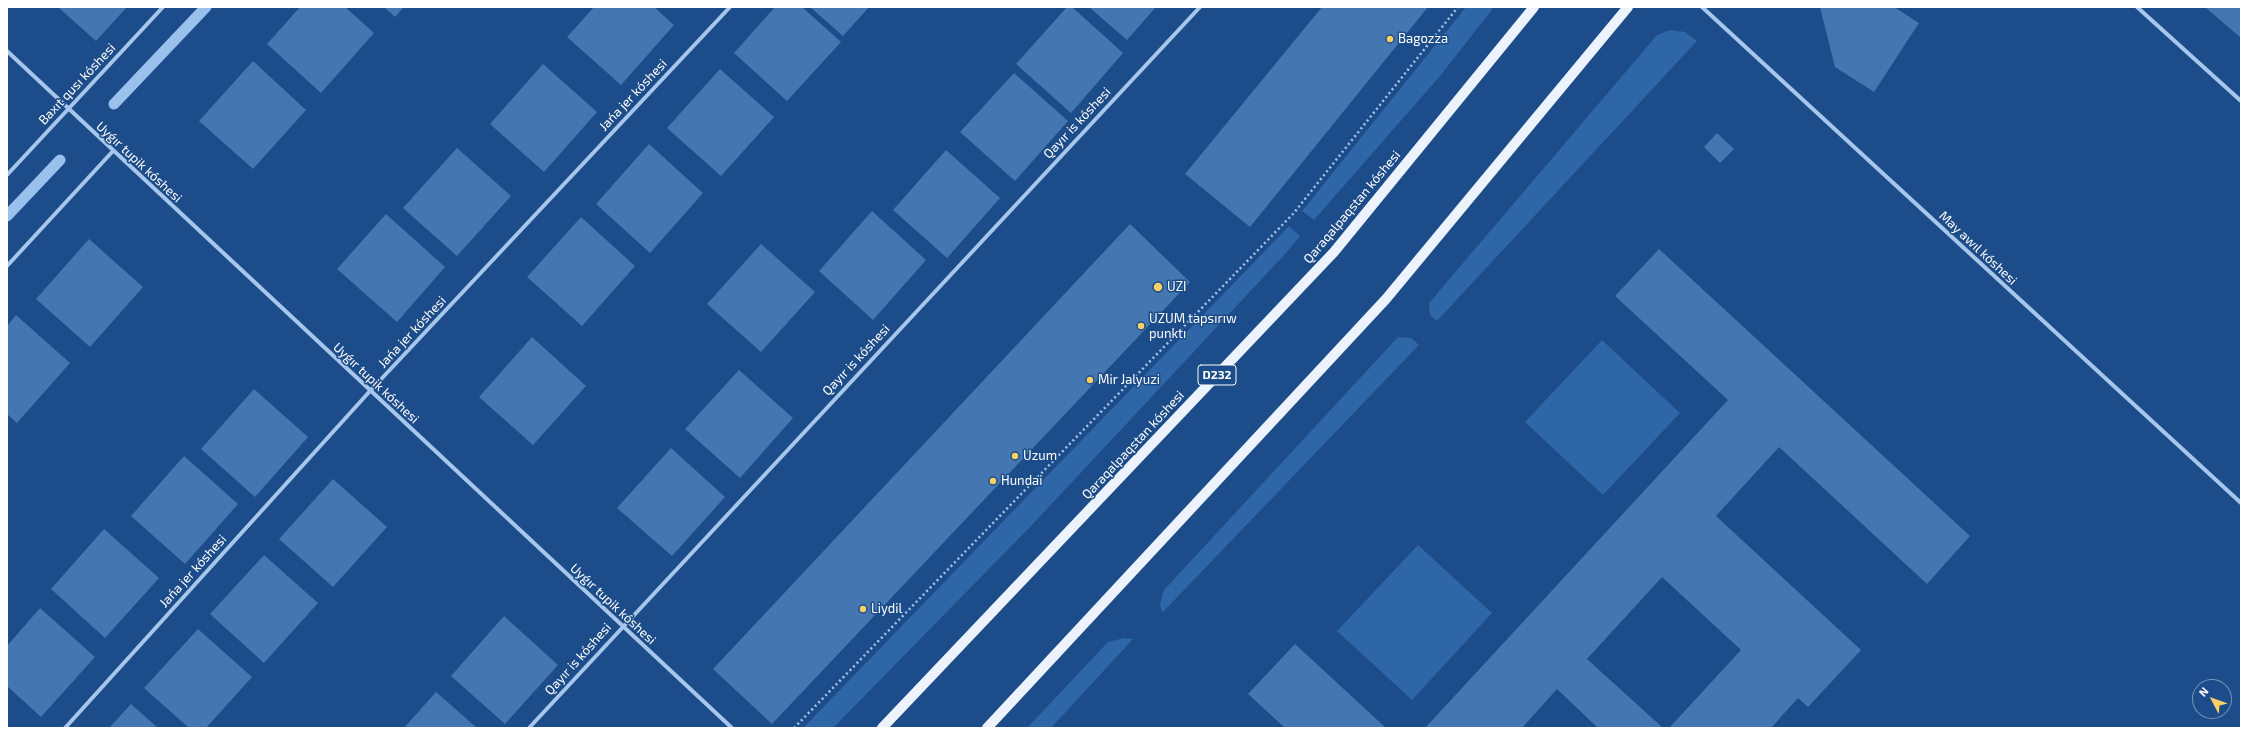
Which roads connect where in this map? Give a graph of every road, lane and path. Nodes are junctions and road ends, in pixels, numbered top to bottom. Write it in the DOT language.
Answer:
graph roads {
  1 [pos="163,7"];
  2 [pos="730,7"];
  3 [pos="1200,7"];
  4 [pos="1458,7"];
  5 [pos="1534,7"];
  6 [pos="1628,7"];
  7 [pos="1702,7"];
  8 [pos="2137,7"];
  9 [pos="7,51"];
  10 [pos="2241,101"];
  11 [pos="67,109"];
  12 [pos="113,151"];
  13 [pos="7,175"];
  14 [pos="7,266"];
  15 [pos="370,391"];
  16 [pos="2241,503"];
  17 [pos="622,626"];
  18 [pos="65,728"];
  19 [pos="529,728"];
  20 [pos="732,728"];
  21 [pos="794,728"];
  22 [pos="882,728"];
  23 [pos="987,728"];
  1 -- 11 [label="street, Baxıt qusı kóshesi"];
  2 -- 15 [label="street, Jańa jer kóshesi"];
  3 -- 17 [label="street, Qayır is kóshesi"];
  4 -- 21 [label="path"];
  5 -- 22 [label="main road, Qaraqalpaqstan kóshesi / D232"];
  6 -- 23 [label="main road"];
  7 -- 16 [label="street, May awıl kóshesi"];
  8 -- 10 [label="street"];
  9 -- 11 [label="street, Uyǵır tupik kóshesi"];
  11 -- 12 [label="street, Uyǵır tupik kóshesi"];
  11 -- 13 [label="street, Baxıt qusı kóshesi"];
  12 -- 14 [label="street"];
  12 -- 15 [label="street, Uyǵır tupik kóshesi"];
  15 -- 17 [label="street, Uyǵır tupik kóshesi"];
  15 -- 18 [label="street, Jańa jer kóshesi"];
  17 -- 19 [label="street, Qayır is kóshesi"];
  17 -- 20 [label="street, Uyǵır tupik kóshesi"];
}
